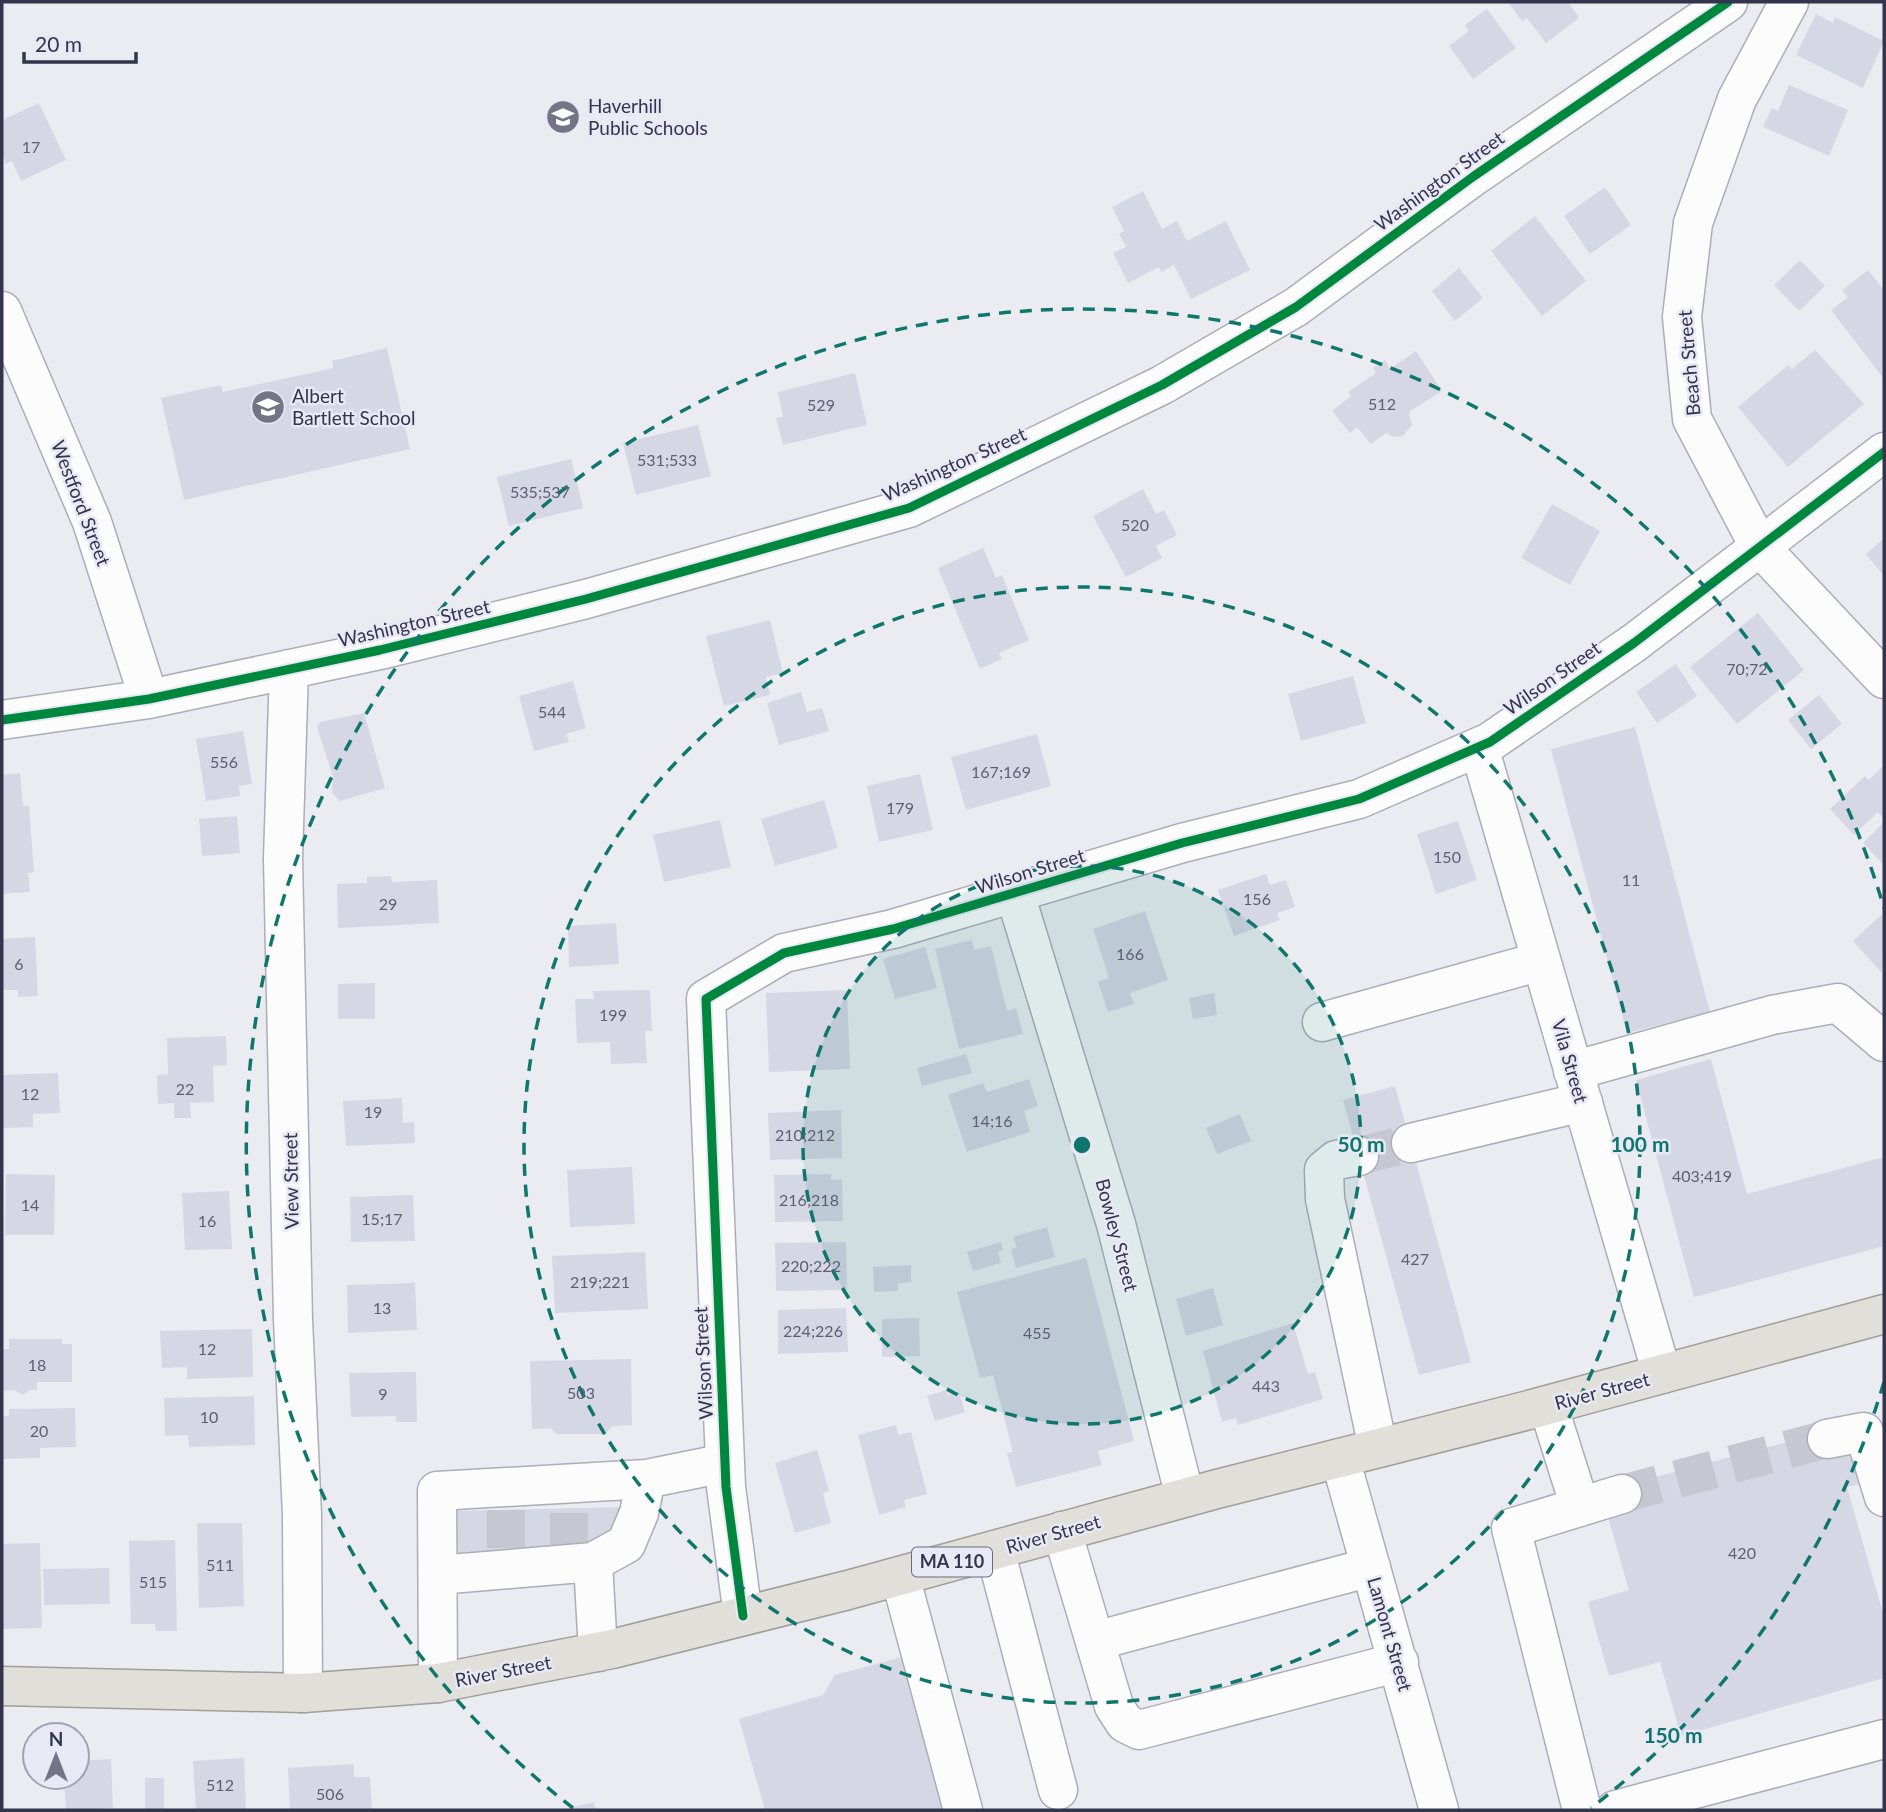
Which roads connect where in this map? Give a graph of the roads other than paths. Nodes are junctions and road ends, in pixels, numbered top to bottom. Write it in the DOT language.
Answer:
graph roads {
  1 [pos="1728,2"];
  2 [pos="1789,2"];
  3 [pos="2,312"];
  4 [pos="1884,452"];
  5 [pos="1759,546"];
  6 [pos="289,669"];
  7 [pos="1884,679"];
  8 [pos="149,699"];
  9 [pos="2,720"];
  10 [pos="1479,747"];
  11 [pos="1015,894"];
  12 [pos="1541,961"];
  13 [pos="1322,1022"];
  14 [pos="1884,1042"];
  15 [pos="1578,1086"];
  16 [pos="1411,1143"];
  17 [pos="1359,1156"];
  18 [pos="1884,1314"];
  19 [pos="1662,1374"];
  20 [pos="1548,1405"];
  21 [pos="1827,1439"];
  22 [pos="1378,1448"];
  23 [pos="1340,1458"];
  24 [pos="725,1463"];
  25 [pos="646,1479"];
  26 [pos="1622,1494"];
  27 [pos="1185,1497"];
  28 [pos="1884,1497"];
  29 [pos="1580,1507"];
  30 [pos="1062,1531"];
  31 [pos="995,1550"];
  32 [pos="577,1559"];
  33 [pos="1371,1567"];
  34 [pos="438,1575"];
  35 [pos="900,1576"];
  36 [pos="743,1616"];
  37 [pos="1095,1640"];
  38 [pos="598,1652"];
  39 [pos="1399,1662"];
  40 [pos="438,1683"];
  41 [pos="2,1686"];
  42 [pos="303,1693"];
  43 [pos="1884,1740"];
  44 [pos="1058,1790"];
  45 [pos="963,1810"];
  46 [pos="1439,1810"];
  47 [pos="1582,1810"];
  48 [pos="1615,1810"];
  1 -- 6 [label="street, Washington Street"];
  2 -- 5 [label="street, Beach Street"];
  3 -- 8 [label="street, Westford Street"];
  4 -- 5 [label="street, Wilson Street"];
  5 -- 7 [label="street, Beach Street"];
  5 -- 10 [label="street, Wilson Street"];
  6 -- 8 [label="street, Washington Street"];
  6 -- 42 [label="street, View Street"];
  8 -- 9 [label="street, Washington Street"];
  10 -- 11 [label="street, Wilson Street"];
  10 -- 12 [label="street, Vila Street"];
  11 -- 24 [label="street, Wilson Street"];
  11 -- 27 [label="street, Bowley Street"];
  12 -- 13 [label="street"];
  12 -- 15 [label="street, Vila Street"];
  14 -- 15 [label="street"];
  15 -- 16 [label="street"];
  15 -- 19 [label="street, Vila Street"];
  17 -- 22 [label="street"];
  18 -- 19 [label="main road, River Street / MA 110"];
  19 -- 20 [label="main road, River Street / MA 110"];
  20 -- 22 [label="main road, River Street / MA 110"];
  20 -- 29 [label="street"];
  21 -- 28 [label="street"];
  22 -- 23 [label="main road, River Street / MA 110"];
  23 -- 27 [label="main road, River Street / MA 110"];
  23 -- 33 [label="street, Lamont Street"];
  24 -- 25 [label="street"];
  24 -- 36 [label="street, Wilson Street"];
  25 -- 32 [label="street"];
  25 -- 34 [label="street"];
  26 -- 29 [label="street"];
  27 -- 30 [label="main road, River Street / MA 110"];
  29 -- 47 [label="street"];
  30 -- 31 [label="main road, River Street / MA 110"];
  30 -- 37 [label="street"];
  31 -- 35 [label="main road, River Street / MA 110"];
  31 -- 44 [label="street"];
  32 -- 34 [label="street"];
  32 -- 38 [label="street"];
  33 -- 37 [label="street"];
  33 -- 39 [label="street, Lamont Street"];
  34 -- 40 [label="street"];
  35 -- 36 [label="main road, River Street / MA 110"];
  35 -- 45 [label="street"];
  36 -- 38 [label="main road, River Street / MA 110"];
  37 -- 39 [label="street"];
  38 -- 40 [label="main road, River Street / MA 110"];
  39 -- 46 [label="street, Lamont Street"];
  40 -- 42 [label="main road, River Street / MA 110"];
  41 -- 42 [label="main road, River Street / MA 110"];
  43 -- 48 [label="street"];
}
